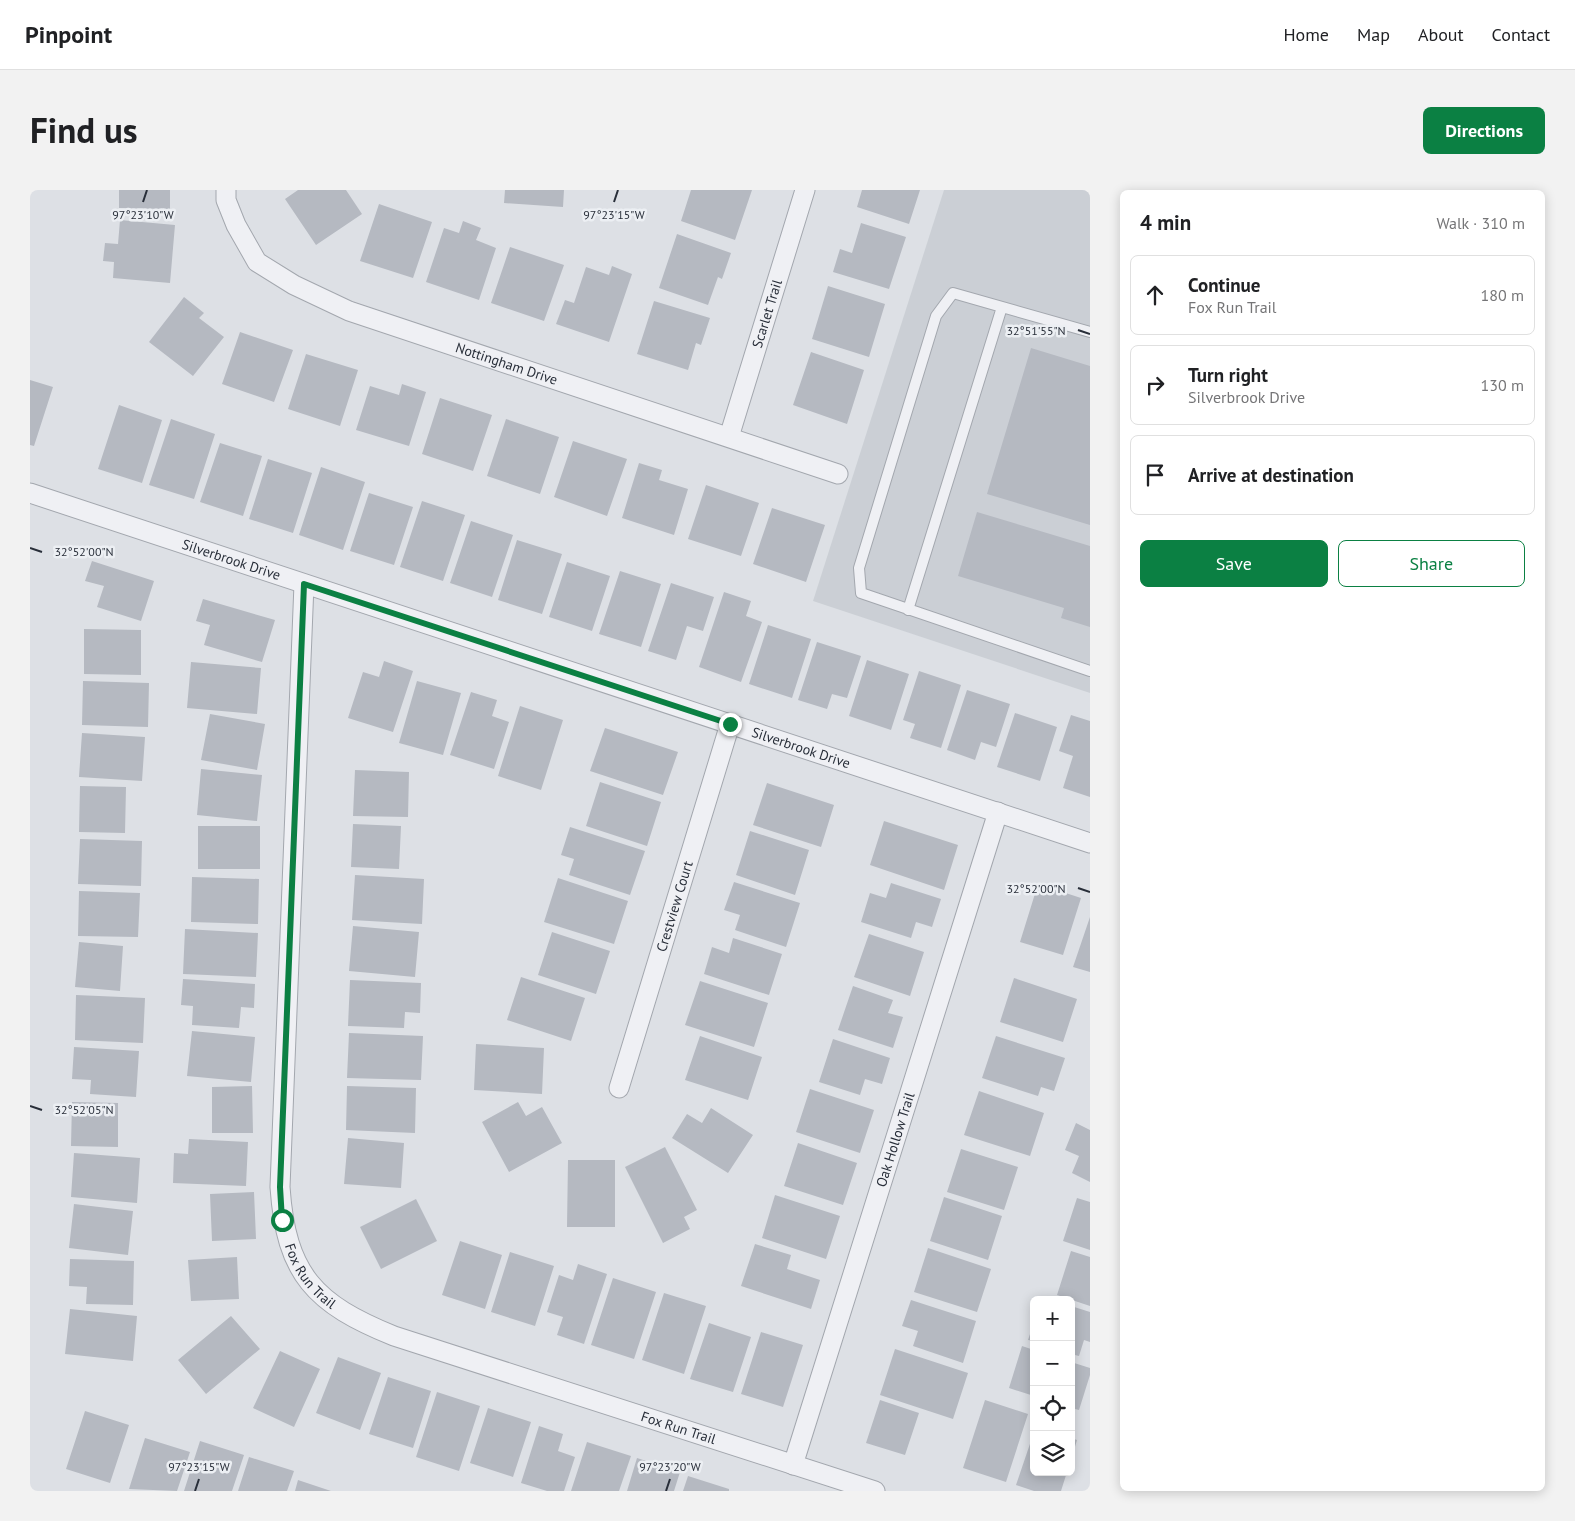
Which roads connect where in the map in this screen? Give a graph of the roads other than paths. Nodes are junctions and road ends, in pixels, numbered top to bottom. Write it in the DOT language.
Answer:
graph roads {
  1 [pos="226,190"];
  2 [pos="805,190"];
  3 [pos="1002,307"];
  4 [pos="1090,332"];
  5 [pos="729,437"];
  6 [pos="838,474"];
  7 [pos="30,493"];
  8 [pos="304,584"];
  9 [pos="908,610"];
  10 [pos="1090,671"];
  11 [pos="730,724"];
  12 [pos="998,812"];
  13 [pos="1090,843"];
  14 [pos="619,1088"];
  15 [pos="793,1466"];
  16 [pos="875,1491"];
  1 -- 5 [label="street, Nottingham Drive"];
  2 -- 5 [label="street, Scarlet Trail"];
  3 -- 4 [label="lane"];
  3 -- 9 [label="lane"];
  3 -- 9 [label="lane"];
  5 -- 6 [label="street, Nottingham Drive"];
  7 -- 8 [label="street, Silverbrook Drive"];
  8 -- 11 [label="street, Silverbrook Drive"];
  8 -- 15 [label="street, Fox Run Trail"];
  9 -- 10 [label="lane"];
  11 -- 12 [label="street, Silverbrook Drive"];
  11 -- 14 [label="street, Crestview Court"];
  12 -- 13 [label="street, Silverbrook Drive"];
  12 -- 15 [label="street, Oak Hollow Trail"];
  15 -- 16 [label="street, Fox Run Trail"];
}
